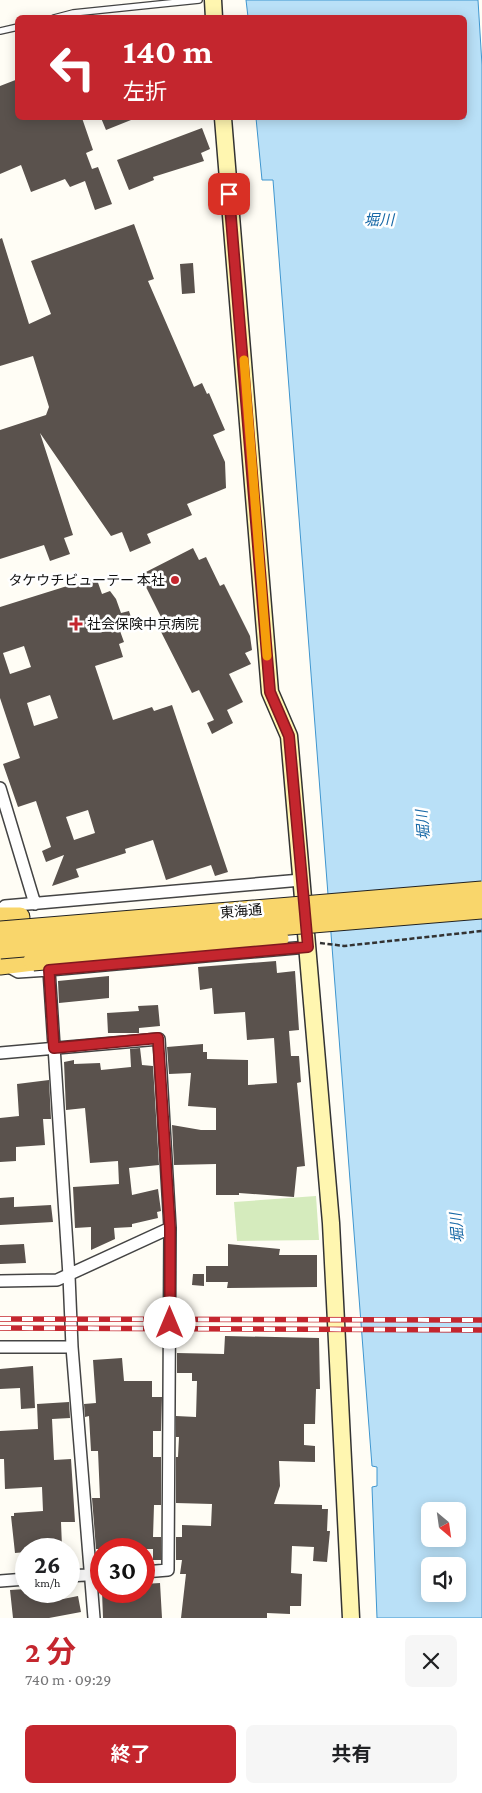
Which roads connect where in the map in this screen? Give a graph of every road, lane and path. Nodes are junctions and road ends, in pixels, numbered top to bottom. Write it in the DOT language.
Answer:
graph roads {
  1 [pos="199,0"];
  2 [pos="213,0"];
  3 [pos="65,15"];
  4 [pos="214,15"];
  5 [pos="15,28"];
  6 [pos="0,31"];
  7 [pos="223,120"];
  8 [pos="0,788"];
  9 [pos="4,815"];
  10 [pos="301,880"];
  11 [pos="482,880"];
  12 [pos="482,891"];
  13 [pos="35,904"];
  14 [pos="482,909"];
  15 [pos="0,911"];
  16 [pos="0,917"];
  17 [pos="482,921"];
  18 [pos="0,931"];
  19 [pos="482,931"];
  20 [pos="344,946"];
  21 [pos="308,947"];
  22 [pos="1,959"];
  23 [pos="41,965"];
  24 [pos="54,1048"];
  25 [pos="0,1053"];
  26 [pos="170,1228"];
  27 [pos="69,1276"];
  28 [pos="0,1281"];
  29 [pos="0,1347"];
  30 [pos="72,1347"];
  31 [pos="92,1538"];
  32 [pos="155,1571"];
  33 [pos="15,1580"];
  34 [pos="0,1581"];
  35 [pos="95,1603"];
  36 [pos="94,1618"];
  37 [pos="351,1618"];
  1 -- 3 [label="lane"];
  2 -- 4 [label="street"];
  5 -- 6 [label="lane"];
  7 -- 10 [label="street"];
  8 -- 9 [label="street"];
  9 -- 13 [label="street"];
  10 -- 13 [label="street"];
  10 -- 21 [label="street"];
  11 -- 16 [label="main road"];
  12 -- 18 [label="main road, 東海通, bridge"];
  13 -- 15 [label="street"];
  14 -- 22 [label="main road, 東海通, bridge"];
  17 -- 23 [label="main road, bridge"];
  19 -- 20 [label="path"];
  21 -- 23 [label="street"];
  21 -- 37 [label="street"];
  22 -- 23 [label="main road"];
  23 -- 24 [label="street"];
  24 -- 25 [label="street"];
  24 -- 26 [label="street"];
  24 -- 27 [label="street"];
  26 -- 27 [label="street"];
  26 -- 32 [label="street"];
  27 -- 28 [label="street"];
  27 -- 30 [label="street"];
  29 -- 30 [label="street"];
  30 -- 31 [label="street"];
  33 -- 34 [label="street"];
  35 -- 36 [label="street"];
}
